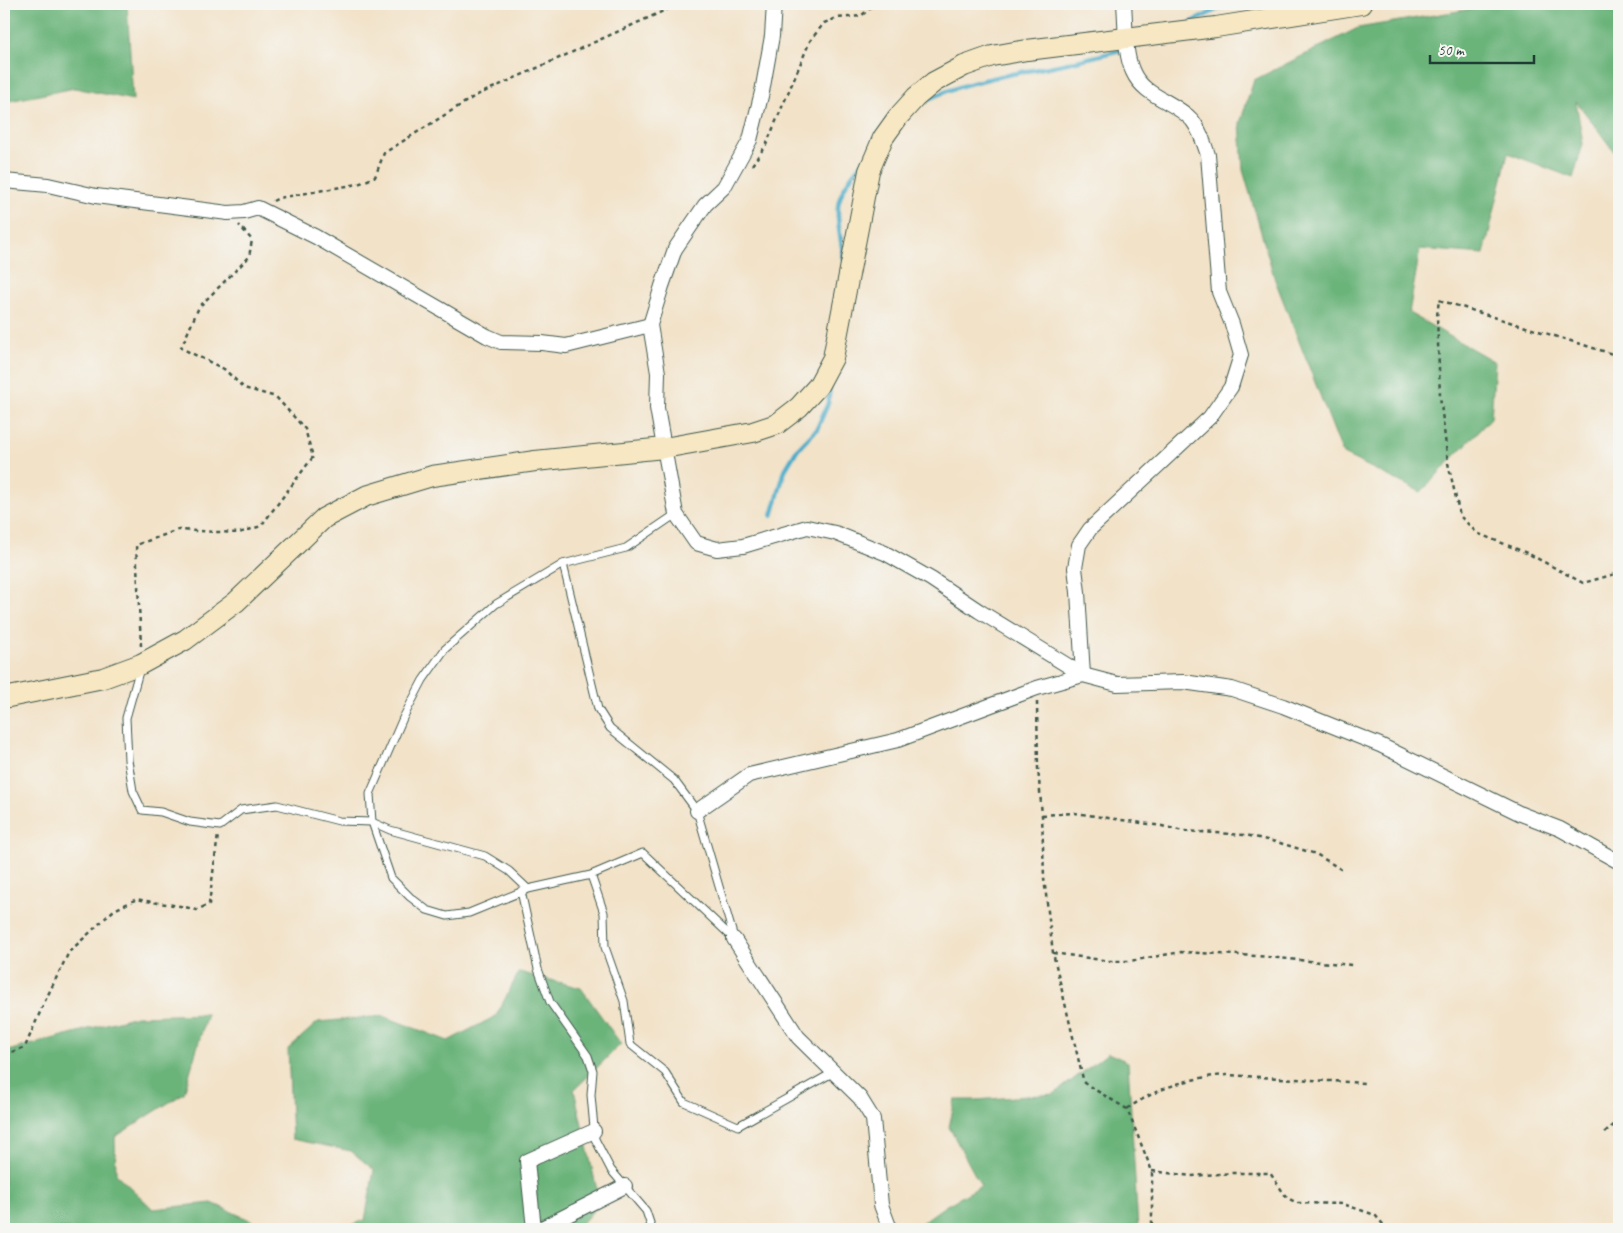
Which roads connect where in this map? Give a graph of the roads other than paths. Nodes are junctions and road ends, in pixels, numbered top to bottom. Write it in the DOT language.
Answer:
graph roads {
  1 [pos="774,4"];
  2 [pos="1124,4"];
  3 [pos="1361,4"];
  4 [pos="1125,38"];
  5 [pos="4,181"];
  6 [pos="650,325"];
  7 [pos="664,448"];
  8 [pos="676,514"];
  9 [pos="562,564"];
  10 [pos="141,664"];
  11 [pos="1083,675"];
  12 [pos="4,698"];
  13 [pos="697,811"];
  14 [pos="372,822"];
  15 [pos="1619,862"];
  16 [pos="591,875"];
  17 [pos="524,890"];
  18 [pos="734,939"];
  19 [pos="834,1072"];
  20 [pos="594,1131"];
  21 [pos="625,1186"];
  22 [pos="534,1229"];
  23 [pos="540,1229"];
  24 [pos="652,1229"];
  25 [pos="888,1229"];
  1 -- 6 [label="street"];
  2 -- 4 [label="street"];
  3 -- 4 [label="street"];
  4 -- 7 [label="street"];
  4 -- 11 [label="street"];
  5 -- 6 [label="street"];
  6 -- 7 [label="street"];
  7 -- 8 [label="street"];
  7 -- 10 [label="street"];
  8 -- 9 [label="lane"];
  8 -- 11 [label="street"];
  9 -- 13 [label="lane"];
  9 -- 14 [label="lane"];
  10 -- 12 [label="street"];
  10 -- 14 [label="lane"];
  11 -- 13 [label="street"];
  11 -- 15 [label="street"];
  13 -- 18 [label="lane"];
  14 -- 17 [label="lane"];
  14 -- 17 [label="lane"];
  16 -- 17 [label="lane"];
  16 -- 18 [label="lane"];
  16 -- 19 [label="lane"];
  17 -- 20 [label="lane"];
  18 -- 19 [label="street"];
  19 -- 25 [label="street"];
  20 -- 21 [label="lane"];
  20 -- 22 [label="street"];
  21 -- 23 [label="street"];
  21 -- 24 [label="lane"];
}
